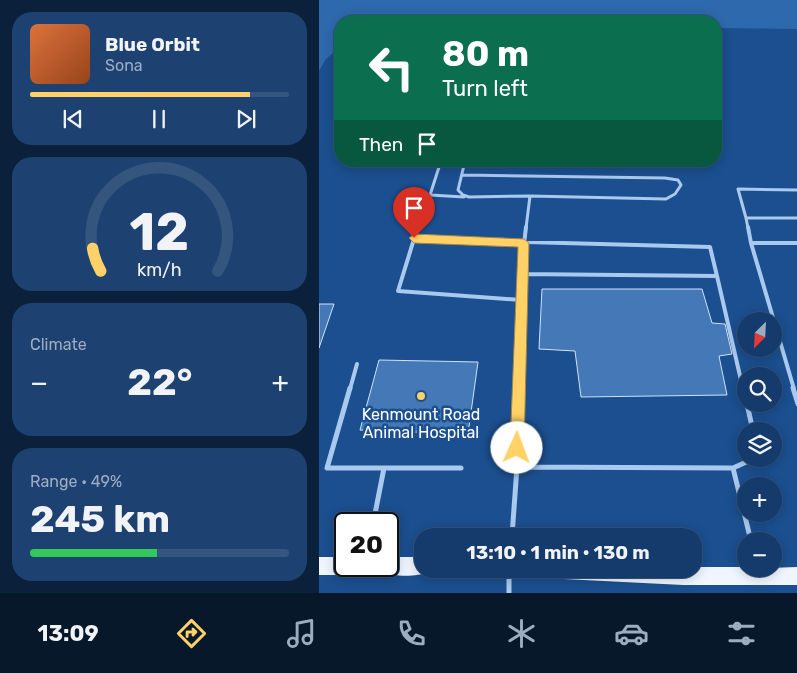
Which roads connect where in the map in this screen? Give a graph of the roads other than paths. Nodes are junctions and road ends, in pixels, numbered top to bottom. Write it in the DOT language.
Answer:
graph roads {
  1 [pos="439,167"];
  2 [pos="464,167"];
  3 [pos="462,175"];
  4 [pos="797,190"];
  5 [pos="530,196"];
  6 [pos="469,198"];
  7 [pos="746,218"];
  8 [pos="797,218"];
  9 [pos="524,243"];
  10 [pos="751,243"];
  11 [pos="797,243"];
  12 [pos="522,274"];
  13 [pos="717,276"];
  14 [pos="521,300"];
  15 [pos="357,364"];
  16 [pos="738,367"];
  17 [pos="797,404"];
  18 [pos="517,466"];
  19 [pos="737,466"];
  20 [pos="385,468"];
  21 [pos="461,468"];
  22 [pos="733,468"];
  23 [pos="376,512"];
  24 [pos="513,528"];
  25 [pos="749,532"];
  26 [pos="319,566"];
  27 [pos="334,566"];
  28 [pos="399,566"];
  29 [pos="414,566"];
  30 [pos="737,573"];
  31 [pos="782,574"];
  32 [pos="702,575"];
  33 [pos="797,576"];
  34 [pos="509,578"];
  35 [pos="509,593"];
  1 -- 6 [label="lane"];
  2 -- 3 [label="lane"];
  3 -- 5 [label="lane"];
  3 -- 6 [label="lane"];
  4 -- 7 [label="lane"];
  5 -- 6 [label="lane"];
  5 -- 9 [label="lane"];
  7 -- 8 [label="lane"];
  7 -- 10 [label="lane"];
  9 -- 12 [label="lane"];
  9 -- 13 [label="lane"];
  9 -- 14 [label="lane"];
  10 -- 11 [label="lane"];
  10 -- 17 [label="lane"];
  12 -- 13 [label="lane"];
  12 -- 14 [label="lane"];
  13 -- 16 [label="lane"];
  14 -- 18 [label="lane"];
  15 -- 20 [label="lane"];
  18 -- 22 [label="lane"];
  18 -- 24 [label="lane"];
  19 -- 22 [label="lane"];
  20 -- 21 [label="lane"];
  20 -- 23 [label="lane"];
  22 -- 25 [label="lane"];
  26 -- 27 [label="main road"];
  28 -- 29 [label="main road"];
  30 -- 32 [label="main road"];
  31 -- 33 [label="main road"];
  34 -- 35 [label="lane"];
}
